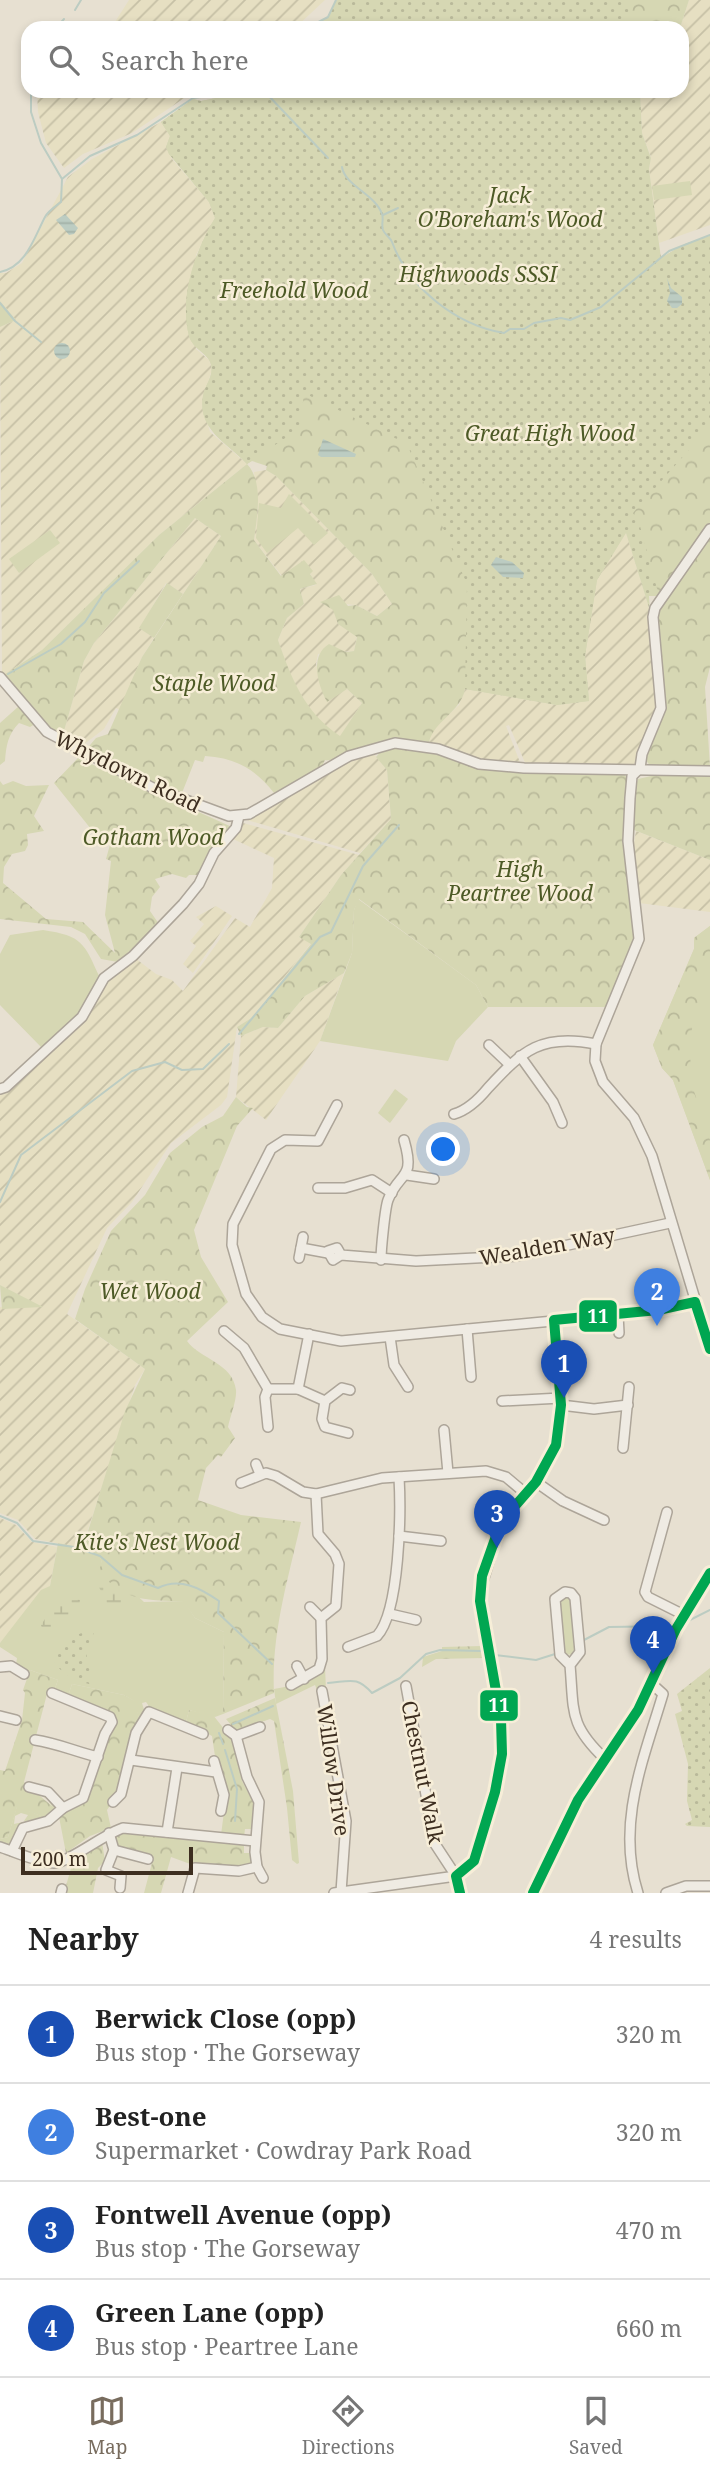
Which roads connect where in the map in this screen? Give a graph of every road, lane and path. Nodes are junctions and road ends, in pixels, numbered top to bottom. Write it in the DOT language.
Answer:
graph roads {
  1 [pos="710,529"];
  2 [pos="0,677"];
  3 [pos="637,771"];
  4 [pos="710,771"];
  5 [pos="239,817"];
  6 [pos="489,1044"];
  7 [pos="596,1044"];
  8 [pos="520,1056"];
  9 [pos="510,1065"];
  10 [pos="0,1089"];
  11 [pos="338,1112"];
  12 [pos="451,1115"];
  13 [pos="561,1123"];
  14 [pos="403,1147"];
  15 [pos="407,1175"];
  16 [pos="437,1179"];
  17 [pos="323,1192"];
  18 [pos="392,1193"];
  19 [pos="670,1223"];
  20 [pos="303,1237"];
  21 [pos="381,1260"];
  22 [pos="695,1302"];
  23 [pos="618,1314"];
  24 [pos="554,1320"];
  25 [pos="467,1329"];
  26 [pos="224,1331"];
  27 [pos="309,1334"];
  28 [pos="620,1336"];
  29 [pos="390,1337"];
  30 [pos="710,1349"];
  31 [pos="467,1372"];
  32 [pos="407,1381"];
  33 [pos="345,1386"];
  34 [pos="629,1387"];
  35 [pos="268,1389"];
  36 [pos="298,1390"];
  37 [pos="325,1401"];
  38 [pos="502,1401"];
  39 [pos="561,1402"];
  40 [pos="628,1405"];
  41 [pos="268,1427"];
  42 [pos="348,1433"];
  43 [pos="442,1435"];
  44 [pos="621,1442"];
  45 [pos="256,1464"];
  46 [pos="260,1474"];
  47 [pos="448,1474"];
  48 [pos="399,1478"];
  49 [pos="536,1482"];
  50 [pos="241,1483"];
  51 [pos="525,1493"];
  52 [pos="316,1494"];
  53 [pos="667,1512"];
  54 [pos="604,1520"];
  55 [pos="399,1536"];
  56 [pos="441,1541"];
  57 [pos="710,1573"];
  58 [pos="310,1607"];
  59 [pos="390,1614"];
  60 [pos="684,1615"];
  61 [pos="321,1618"];
  62 [pos="416,1620"];
  63 [pos="348,1647"];
  64 [pos="570,1665"];
  65 [pos="297,1666"];
  66 [pos="0,1667"];
  67 [pos="24,1674"];
  68 [pos="304,1679"];
  69 [pos="652,1684"];
  70 [pos="291,1685"];
  71 [pos="406,1686"];
  72 [pos="322,1690"];
  73 [pos="52,1693"];
  74 [pos="0,1716"];
  75 [pos="16,1720"];
  76 [pos="260,1727"];
  77 [pos="228,1730"];
  78 [pos="203,1734"];
  79 [pos="236,1736"];
  80 [pos="41,1744"];
  81 [pos="98,1758"];
  82 [pos="605,1759"];
  83 [pos="131,1760"];
  84 [pos="214,1761"];
  85 [pos="177,1768"];
  86 [pos="216,1772"];
  87 [pos="29,1787"];
  88 [pos="113,1802"];
  89 [pos="62,1808"];
  90 [pos="221,1811"];
  91 [pos="167,1832"];
  92 [pos="109,1833"];
  93 [pos="255,1841"];
  94 [pos="0,1847"];
  95 [pos="114,1850"];
  96 [pos="12,1851"];
  97 [pos="148,1860"];
  98 [pos="257,1867"];
  99 [pos="456,1876"];
  100 [pos="263,1878"];
  101 [pos="710,1886"];
  102 [pos="120,1888"];
  103 [pos="337,1892"];
  104 [pos="188,1893"];
  105 [pos="460,1893"];
  106 [pos="533,1893"];
  107 [pos="638,1893"];
  108 [pos="666,1893"];
  1 -- 3 [label="street"];
  2 -- 5 [label="street, Whydown Road"];
  3 -- 4 [label="street"];
  3 -- 5 [label="street"];
  3 -- 7 [label="street"];
  5 -- 10 [label="street"];
  6 -- 9 [label="street"];
  7 -- 8 [label="street"];
  7 -- 19 [label="street"];
  8 -- 9 [label="street"];
  8 -- 13 [label="street"];
  9 -- 12 [label="street"];
  11 -- 27 [label="street"];
  14 -- 15 [label="street"];
  15 -- 16 [label="street"];
  15 -- 18 [label="street"];
  17 -- 18 [label="street"];
  18 -- 21 [label="street"];
  19 -- 21 [label="street, Wealden Way"];
  19 -- 22 [label="street"];
  20 -- 21 [label="street, Wealden Way"];
  22 -- 23 [label="street"];
  22 -- 30 [label="street"];
  23 -- 24 [label="street"];
  23 -- 28 [label="street"];
  24 -- 25 [label="street"];
  24 -- 39 [label="street"];
  25 -- 29 [label="street"];
  25 -- 31 [label="street"];
  26 -- 35 [label="street"];
  27 -- 29 [label="street"];
  27 -- 36 [label="street"];
  29 -- 32 [label="street"];
  33 -- 37 [label="street"];
  34 -- 40 [label="street"];
  35 -- 36 [label="street"];
  35 -- 41 [label="street"];
  36 -- 37 [label="street"];
  37 -- 42 [label="street"];
  38 -- 39 [label="street"];
  39 -- 40 [label="street"];
  39 -- 49 [label="street"];
  40 -- 44 [label="street"];
  43 -- 47 [label="street"];
  45 -- 46 [label="street"];
  46 -- 50 [label="street"];
  46 -- 52 [label="street"];
  47 -- 48 [label="street"];
  47 -- 51 [label="street"];
  48 -- 52 [label="street"];
  48 -- 55 [label="street"];
  49 -- 51 [label="street"];
  49 -- 54 [label="street"];
  51 -- 99 [label="street"];
  52 -- 61 [label="street"];
  53 -- 60 [label="street"];
  55 -- 56 [label="street"];
  55 -- 59 [label="street"];
  57 -- 60 [label="street"];
  58 -- 61 [label="street"];
  59 -- 62 [label="street"];
  59 -- 63 [label="street"];
  60 -- 69 [label="street"];
  61 -- 68 [label="street"];
  64 -- 64 [label="street"];
  64 -- 82 [label="street"];
  65 -- 68 [label="street"];
  66 -- 67 [label="street"];
  68 -- 70 [label="street"];
  69 -- 82 [label="street"];
  69 -- 107 [label="street"];
  71 -- 99 [label="street, Chestnut Walk"];
  72 -- 103 [label="street, Willow Drive"];
  73 -- 81 [label="street"];
  74 -- 75 [label="street"];
  76 -- 79 [label="street"];
  77 -- 79 [label="street"];
  78 -- 83 [label="street"];
  79 -- 93 [label="street"];
  80 -- 81 [label="street"];
  81 -- 89 [label="street"];
  82 -- 106 [label="street"];
  83 -- 85 [label="street"];
  83 -- 88 [label="street"];
  84 -- 86 [label="street"];
  85 -- 86 [label="street"];
  85 -- 91 [label="street"];
  86 -- 90 [label="street"];
  87 -- 89 [label="street"];
  89 -- 96 [label="street"];
  91 -- 92 [label="street"];
  91 -- 93 [label="street"];
  92 -- 95 [label="street"];
  92 -- 96 [label="street"];
  93 -- 98 [label="street"];
  94 -- 96 [label="street"];
  95 -- 97 [label="street"];
  95 -- 102 [label="street"];
  98 -- 100 [label="street"];
  98 -- 104 [label="street"];
  99 -- 103 [label="street"];
  99 -- 105 [label="street, Chestnut Walk"];
  101 -- 108 [label="street"];
}
